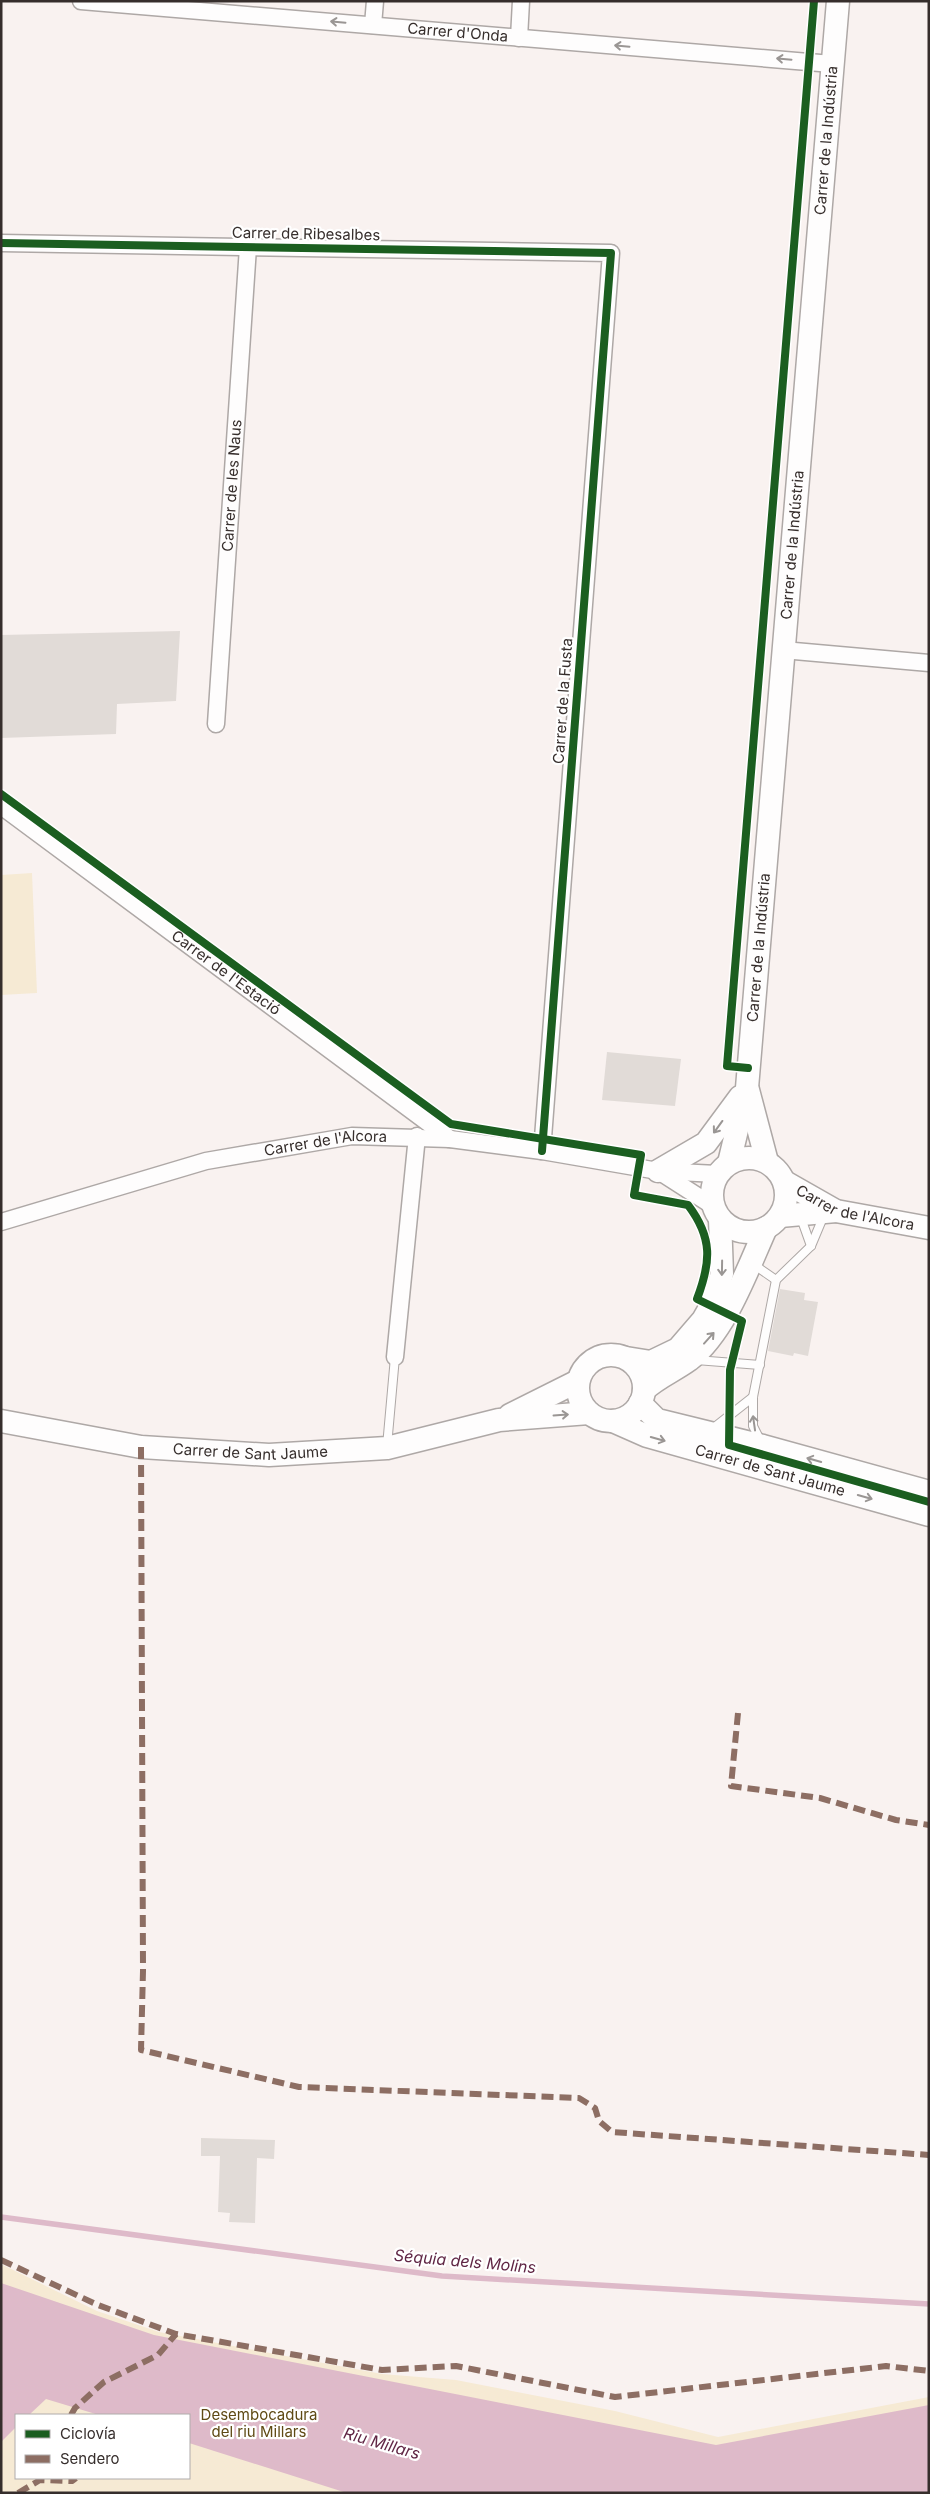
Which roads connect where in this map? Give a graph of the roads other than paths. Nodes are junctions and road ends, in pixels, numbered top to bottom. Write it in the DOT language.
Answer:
graph roads {
  1 [pos="81,1"];
  2 [pos="375,1"];
  3 [pos="521,1"];
  4 [pos="838,1"];
  5 [pos="373,25"];
  6 [pos="519,38"];
  7 [pos="832,64"];
  8 [pos="1,243"];
  9 [pos="248,247"];
  10 [pos="611,253"];
  11 [pos="783,650"];
  12 [pos="929,663"];
  13 [pos="216,724"];
  14 [pos="1,806"];
  15 [pos="747,1088"];
  16 [pos="418,1136"];
  17 [pos="450,1139"];
  18 [pos="542,1151"];
  19 [pos="767,1162"];
  20 [pos="723,1169"];
  21 [pos="658,1171"];
  22 [pos="784,1182"];
  23 [pos="717,1212"];
  24 [pos="831,1212"];
  25 [pos="782,1220"];
  26 [pos="1,1222"];
  27 [pos="929,1228"];
  28 [pos="811,1246"];
  29 [pos="750,1262"];
  30 [pos="776,1280"];
  31 [pos="395,1358"];
  32 [pos="626,1358"];
  33 [pos="689,1360"];
  34 [pos="760,1366"];
  35 [pos="578,1381"];
  36 [pos="642,1397"];
  37 [pos="753,1397"];
  38 [pos="589,1413"];
  39 [pos="499,1420"];
  40 [pos="1,1421"];
  41 [pos="613,1421"];
  42 [pos="706,1433"];
  43 [pos="763,1446"];
  44 [pos="386,1448"];
  45 [pos="929,1492"];
  46 [pos="929,1515"];
  5 -- 1 [label="street, Carrer d'Onda, one-way"];
  2 -- 5 [label="street"];
  3 -- 6 [label="street"];
  4 -- 7 [label="street, Carrer de la Indústria"];
  5 -- 6 [label="street, Carrer d'Onda"];
  7 -- 6 [label="street, Carrer d'Onda, one-way"];
  7 -- 11 [label="street, Carrer de la Indústria"];
  8 -- 9 [label="street, Carrer de Ribesalbes"];
  9 -- 10 [label="street, Carrer de Ribesalbes"];
  9 -- 13 [label="street, Carrer de les Naus"];
  10 -- 18 [label="street, Carrer de la Fusta"];
  11 -- 12 [label="street"];
  11 -- 15 [label="street, Carrer de la Indústria"];
  14 -- 17 [label="street, Carrer de l'Estació"];
  15 -- 19 [label="street, Carrer de la Indústria"];
  15 -- 20 [label="street, Carrer de la Indústria"];
  15 -- 21 [label="street, one-way"];
  16 -- 17 [label="street, Carrer de l'Alcora"];
  16 -- 26 [label="street, Carrer de l'Alcora"];
  16 -- 31 [label="street"];
  17 -- 18 [label="street, Carrer de l'Alcora"];
  18 -- 21 [label="street, Carrer de l'Alcora"];
  19 -- 20 [label="street"];
  19 -- 22 [label="street"];
  20 -- 21 [label="street, Carrer de l'Alcora"];
  20 -- 23 [label="street"];
  21 -- 23 [label="street, Carrer de l'Alcora"];
  22 -- 24 [label="street, Carrer de l'Alcora"];
  22 -- 25 [label="street"];
  23 -- 25 [label="street"];
  23 -- 32 [label="street, one-way"];
  24 -- 25 [label="street"];
  24 -- 27 [label="street, Carrer de l'Alcora"];
  24 -- 28 [label="lane"];
  25 -- 28 [label="lane"];
  25 -- 29 [label="street"];
  28 -- 30 [label="lane"];
  29 -- 30 [label="lane"];
  33 -- 29 [label="street, one-way"];
  30 -- 34 [label="lane"];
  31 -- 44 [label="lane"];
  32 -- 35 [label="street"];
  32 -- 36 [label="street"];
  33 -- 34 [label="lane"];
  33 -- 36 [label="street"];
  34 -- 37 [label="lane"];
  35 -- 38 [label="street"];
  35 -- 39 [label="street, Carrer de Sant Jaume"];
  36 -- 41 [label="street"];
  36 -- 42 [label="street, Carrer de Sant Jaume"];
  37 -- 42 [label="lane"];
  43 -- 37 [label="lane, one-way"];
  39 -- 38 [label="street, Carrer de Sant Jaume, one-way"];
  38 -- 41 [label="street"];
  39 -- 44 [label="street, Carrer de Sant Jaume"];
  40 -- 44 [label="street, Carrer de Sant Jaume"];
  41 -- 46 [label="street, Carrer de Sant Jaume, one-way"];
  42 -- 43 [label="street, Carrer de Sant Jaume"];
  45 -- 43 [label="street, Carrer de Sant Jaume, one-way"];
}
